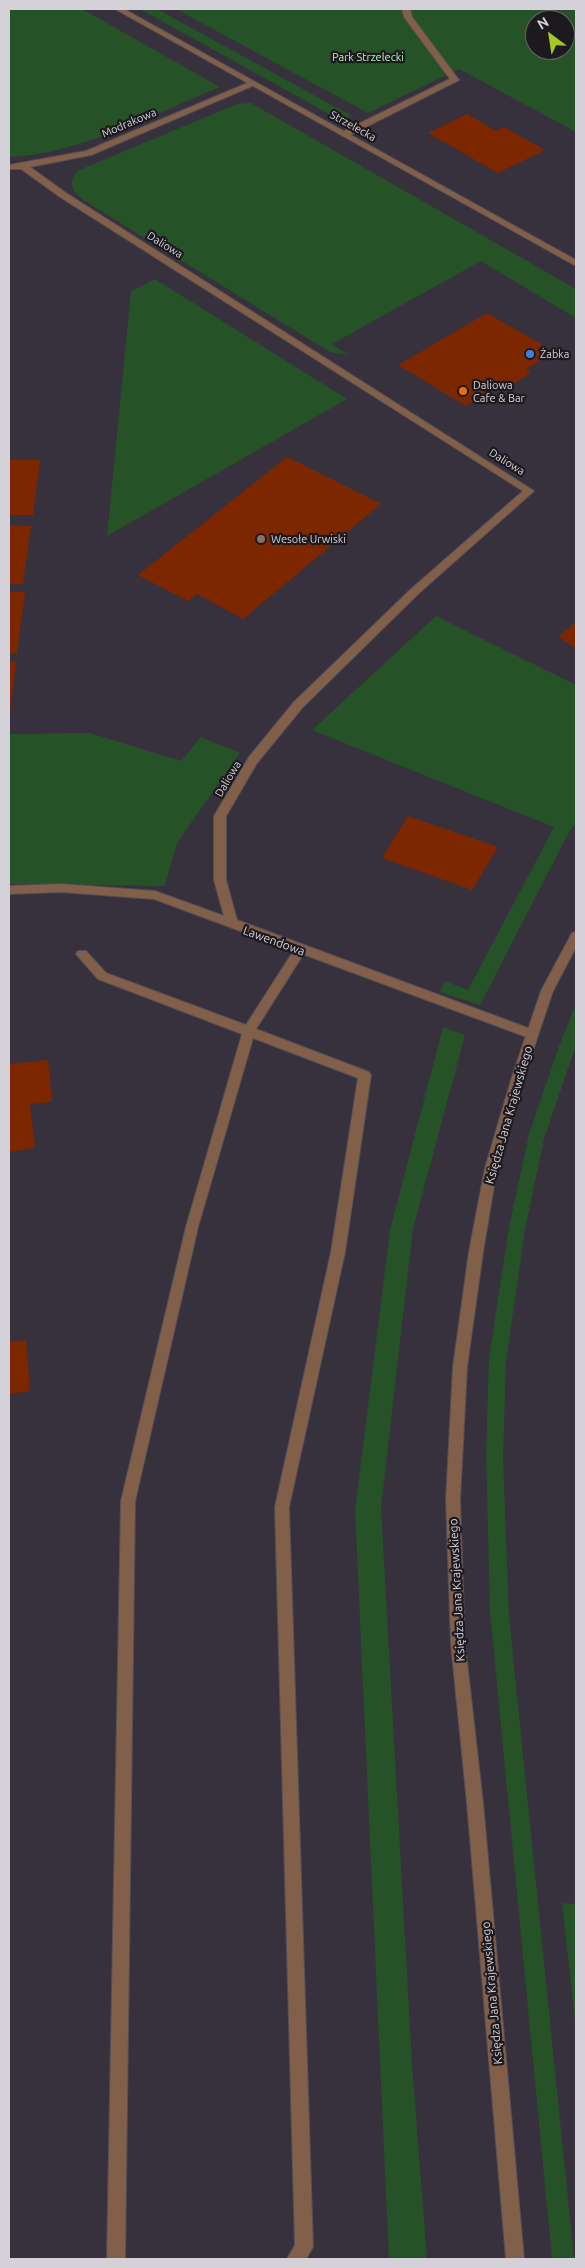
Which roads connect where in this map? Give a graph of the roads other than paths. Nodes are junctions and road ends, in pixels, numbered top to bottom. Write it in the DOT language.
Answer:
graph roads {
  1 [pos="119,9"];
  2 [pos="406,9"];
  3 [pos="253,84"];
  4 [pos="345,134"];
  5 [pos="9,166"];
  6 [pos="23,166"];
  7 [pos="576,263"];
  8 [pos="9,890"];
  9 [pos="232,925"];
  10 [pos="576,936"];
  11 [pos="300,950"];
  12 [pos="82,954"];
  13 [pos="249,1030"];
  14 [pos="532,1034"];
  15 [pos="116,2259"];
  16 [pos="296,2259"];
  17 [pos="515,2259"];
  1 -- 3 [label="street, Strzelecka"];
  2 -- 4 [label="street"];
  3 -- 4 [label="street, Strzelecka"];
  3 -- 6 [label="street, Modrakowa"];
  4 -- 7 [label="street, Strzelecka"];
  5 -- 6 [label="street, Modrakowa"];
  6 -- 9 [label="street, Daliowa"];
  8 -- 9 [label="street, Lawendowa"];
  9 -- 11 [label="street, Lawendowa"];
  10 -- 14 [label="street, Księdza Jana Krajewskiego"];
  11 -- 13 [label="street"];
  11 -- 14 [label="street, Lawendowa"];
  12 -- 13 [label="street"];
  13 -- 15 [label="street"];
  13 -- 16 [label="street"];
  14 -- 17 [label="street, Księdza Jana Krajewskiego"];
}
